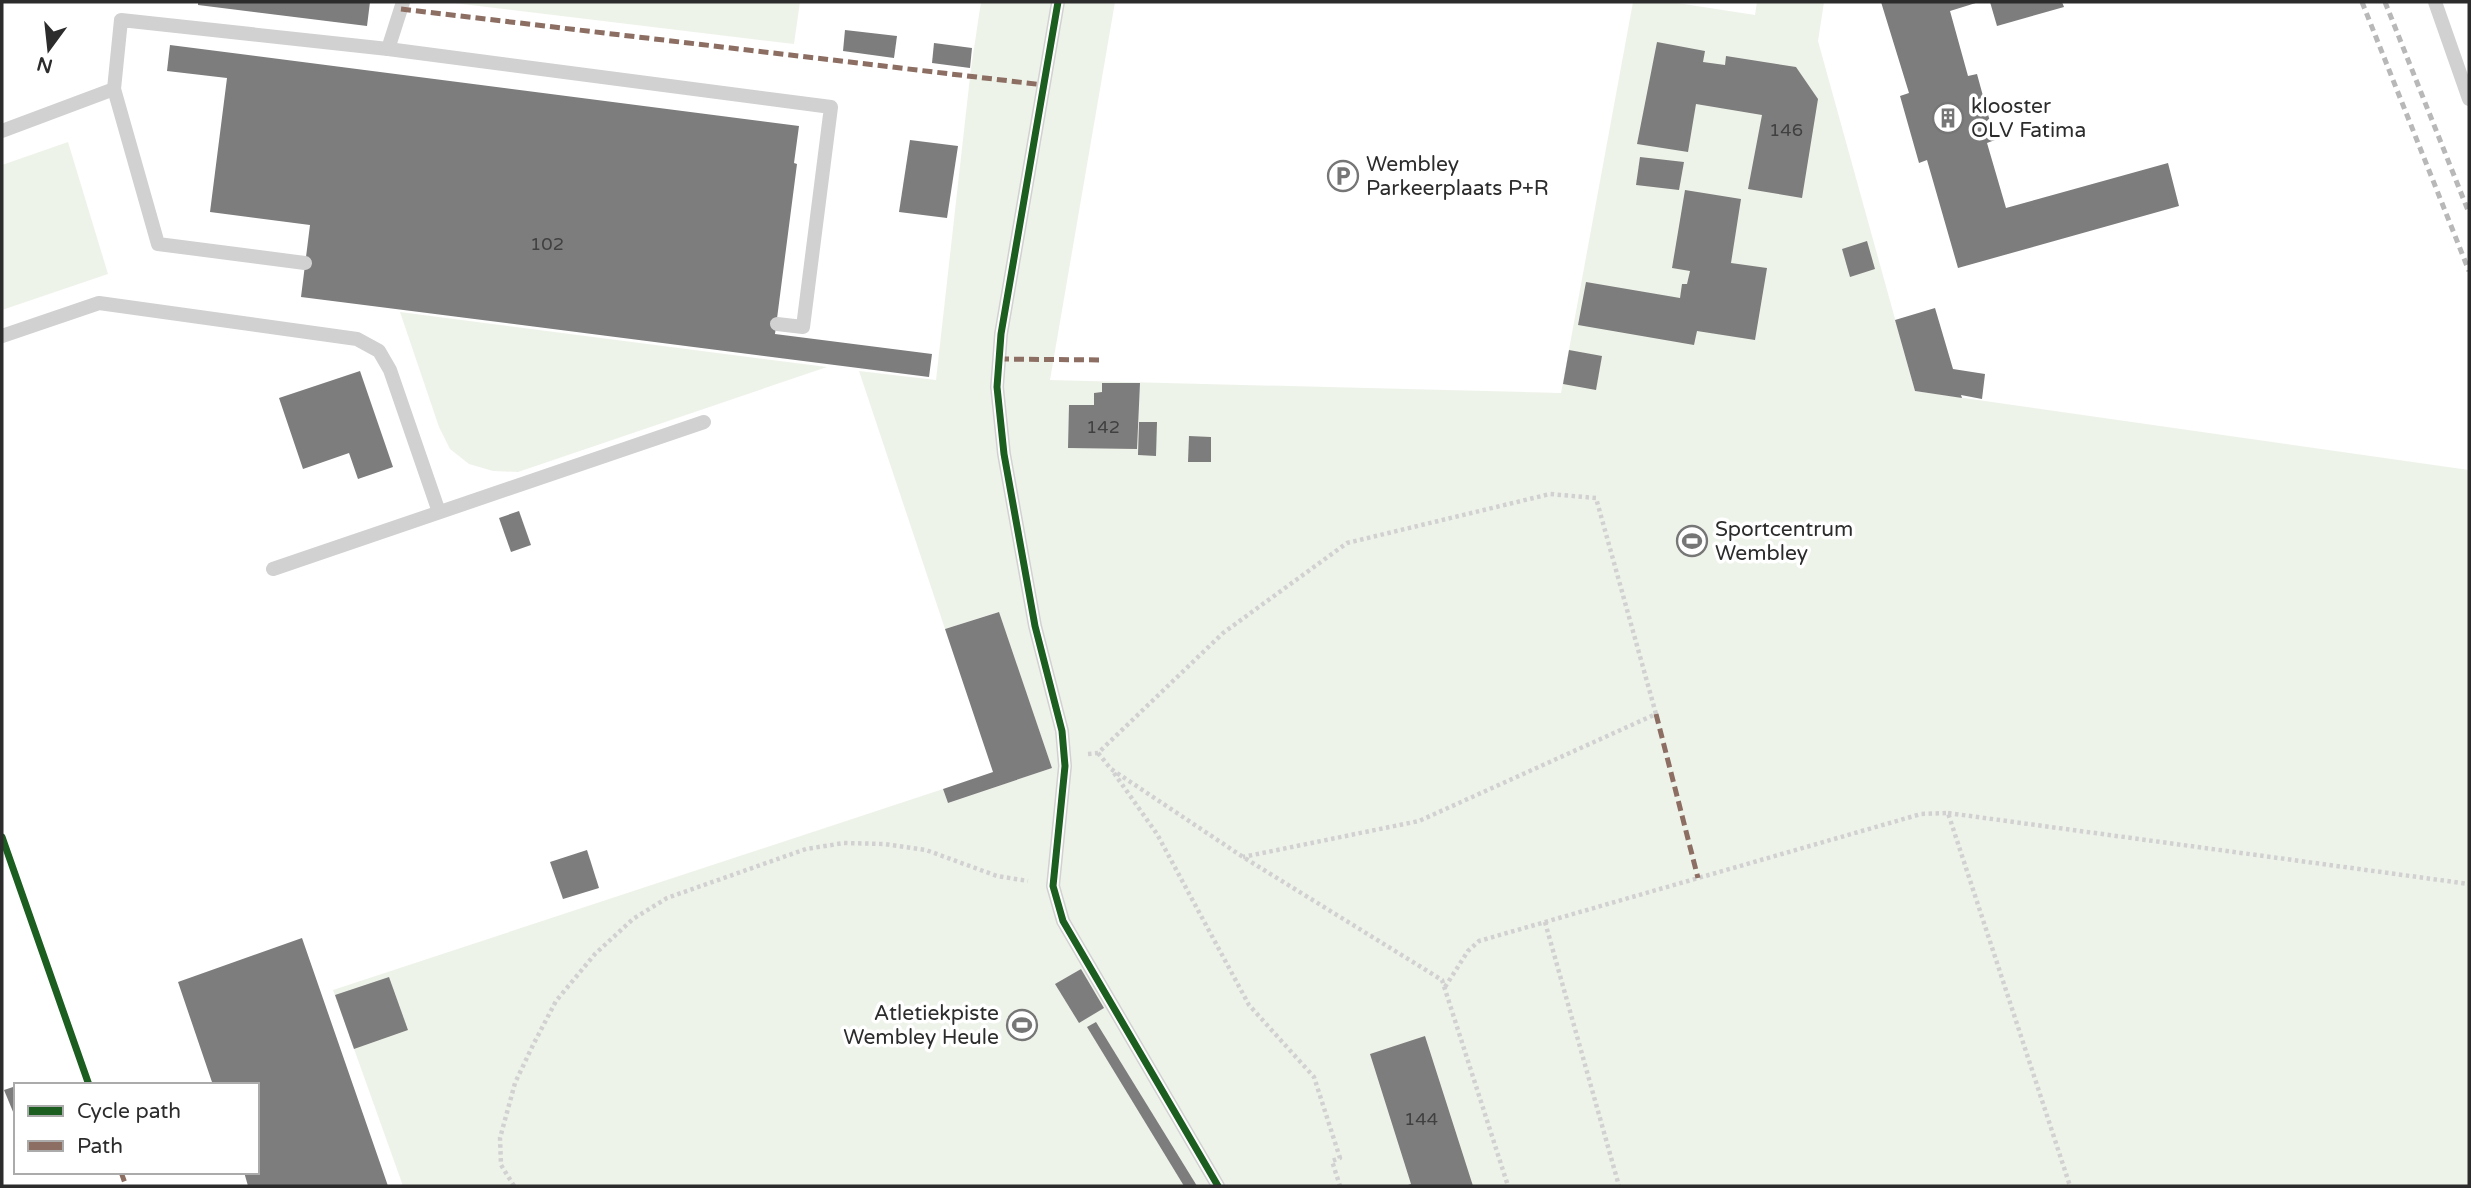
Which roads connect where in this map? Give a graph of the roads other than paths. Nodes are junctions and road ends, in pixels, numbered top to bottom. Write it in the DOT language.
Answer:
graph roads {
  1 [pos="403,2"];
  2 [pos="1058,2"];
  3 [pos="2435,2"];
  4 [pos="388,49"];
  5 [pos="114,89"];
  6 [pos="2469,99"];
  7 [pos="2,131"];
  8 [pos="305,262"];
  9 [pos="777,324"];
  10 [pos="2,336"];
  11 [pos="704,422"];
  12 [pos="439,512"];
  13 [pos="273,569"];
  14 [pos="1218,1186"];
  1 -- 4 [label="lane"];
  2 -- 14 [label="lane"];
  3 -- 6 [label="lane"];
  4 -- 5 [label="lane"];
  4 -- 9 [label="lane"];
  5 -- 7 [label="lane"];
  5 -- 8 [label="lane"];
  10 -- 12 [label="lane"];
  11 -- 12 [label="lane"];
  12 -- 13 [label="lane"];
}
